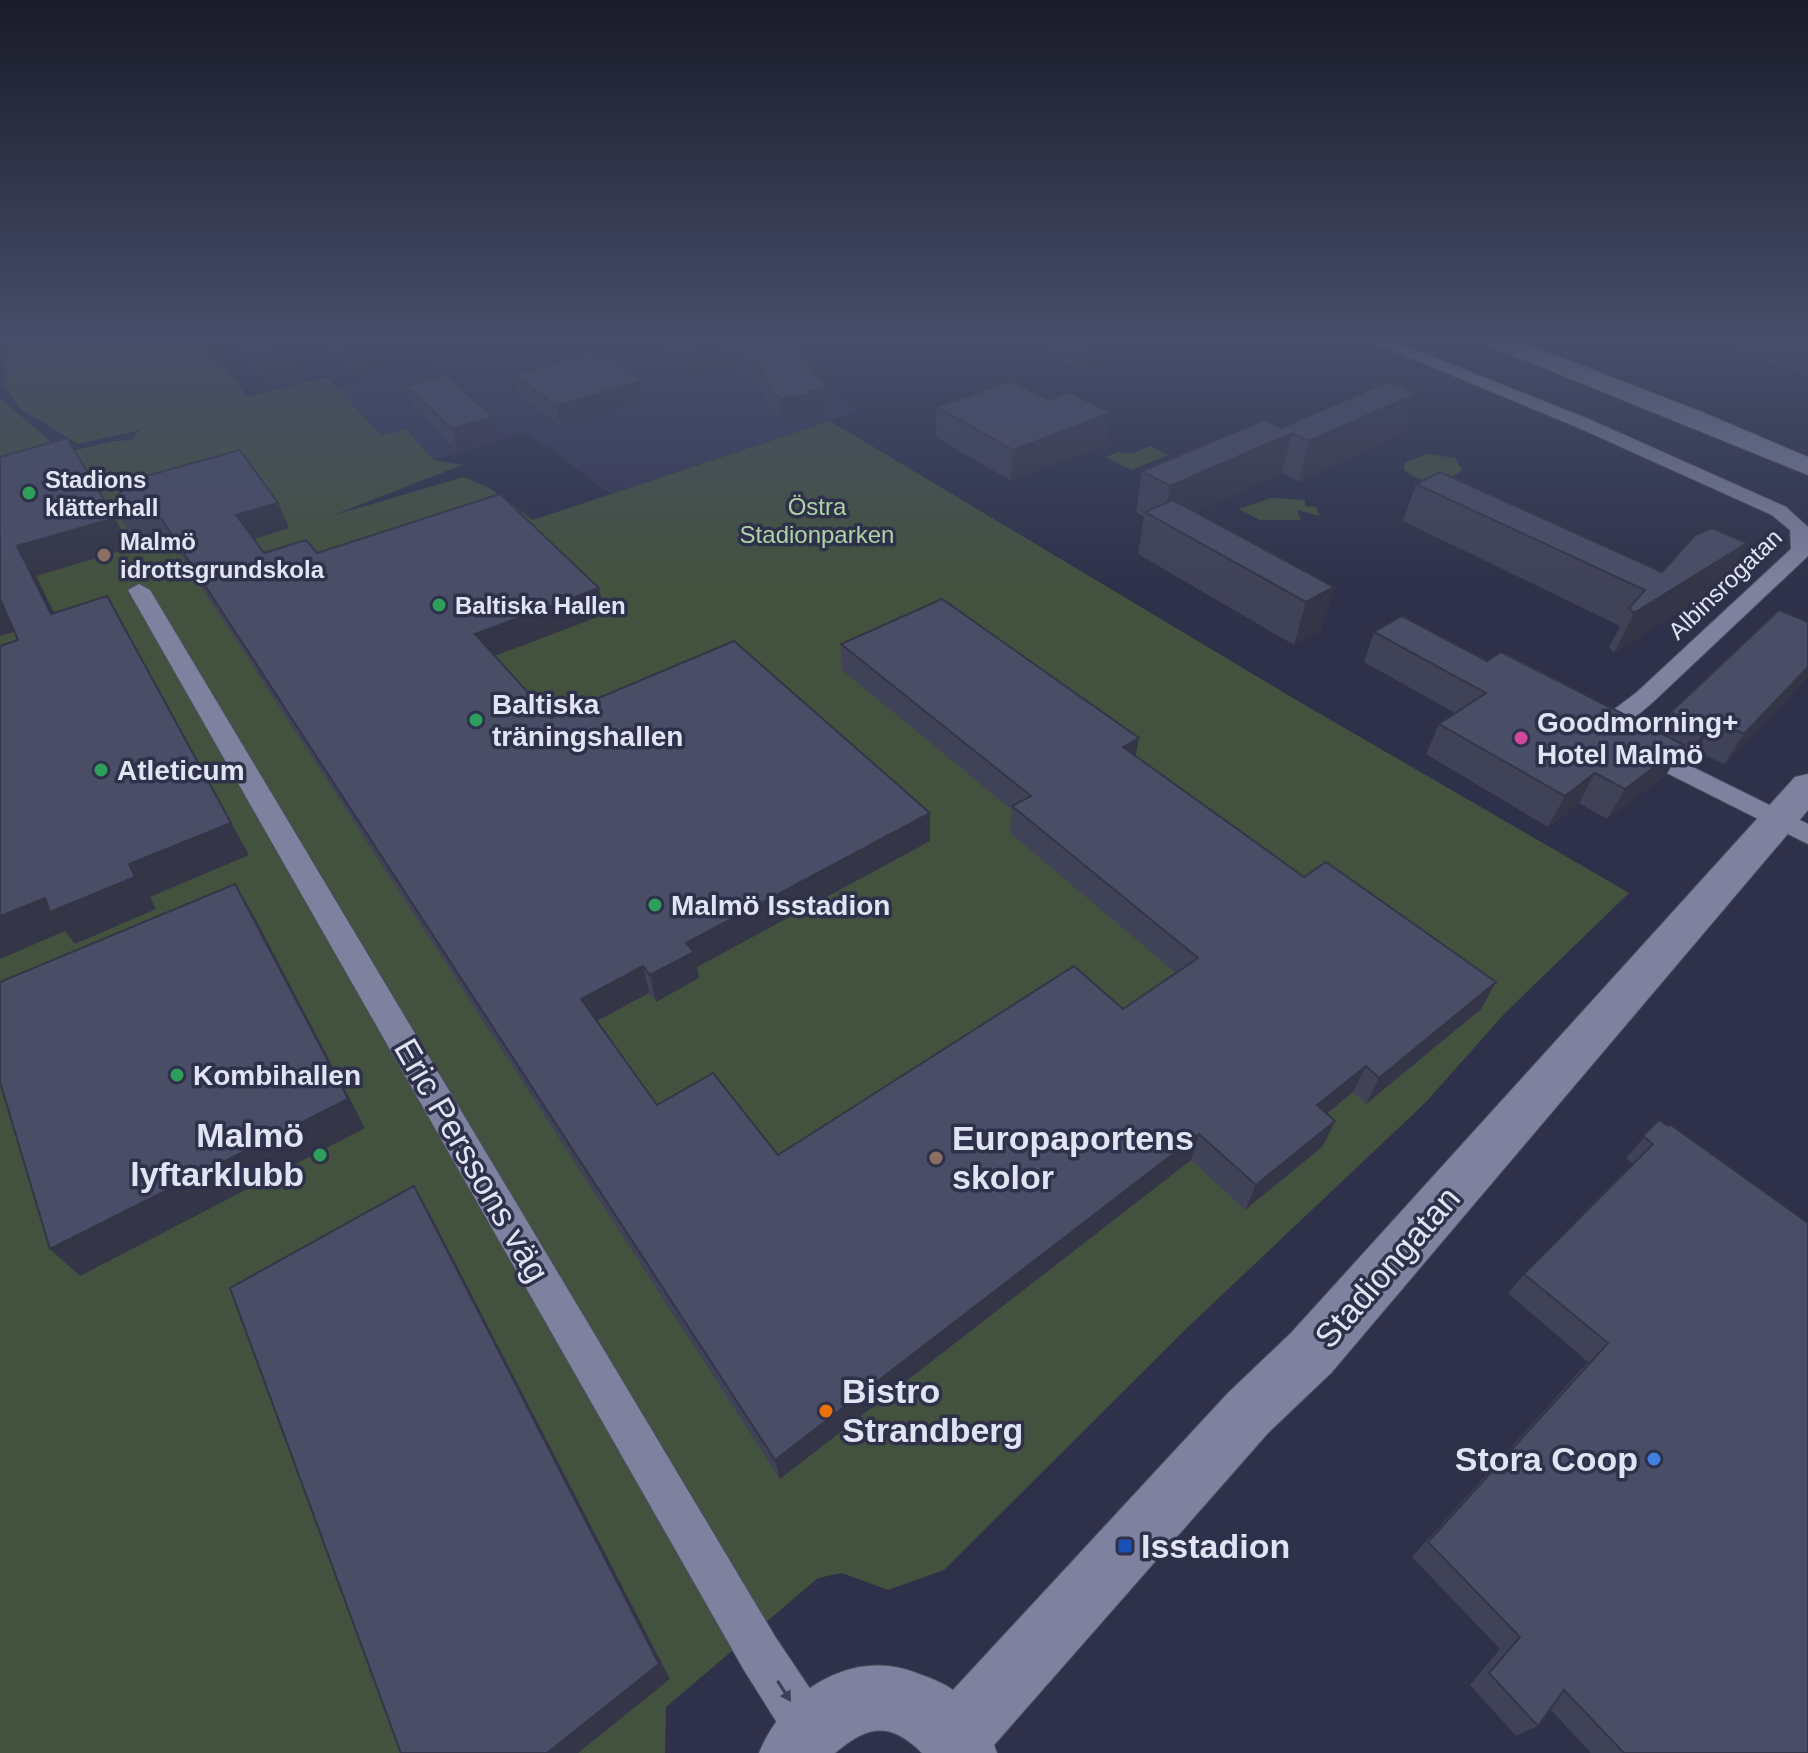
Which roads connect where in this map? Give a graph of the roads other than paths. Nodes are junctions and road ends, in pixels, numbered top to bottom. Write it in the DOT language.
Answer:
graph roads {
  1 [pos="1575,420"];
  2 [pos="1699,420"];
  3 [pos="1729,420"];
  4 [pos="1808,451"];
  5 [pos="1808,467"];
  6 [pos="139,590"];
  7 [pos="1579,716"];
  8 [pos="1604,730"];
  9 [pos="1798,813"];
  10 [pos="800,1741"];
  11 [pos="959,1746"];
  1 -- 8 [label="street, Albinsrogatan"];
  2 -- 5 [label="main road"];
  3 -- 4 [label="main road"];
  6 -- 10 [label="street, Eric Perssons väg, one-way"];
  7 -- 8 [label="street"];
  8 -- 9 [label="street"];
  9 -- 11 [label="main road, Stadiongatan"];
  10 -- 11 [label="main road, Stadiongatan"];
}
